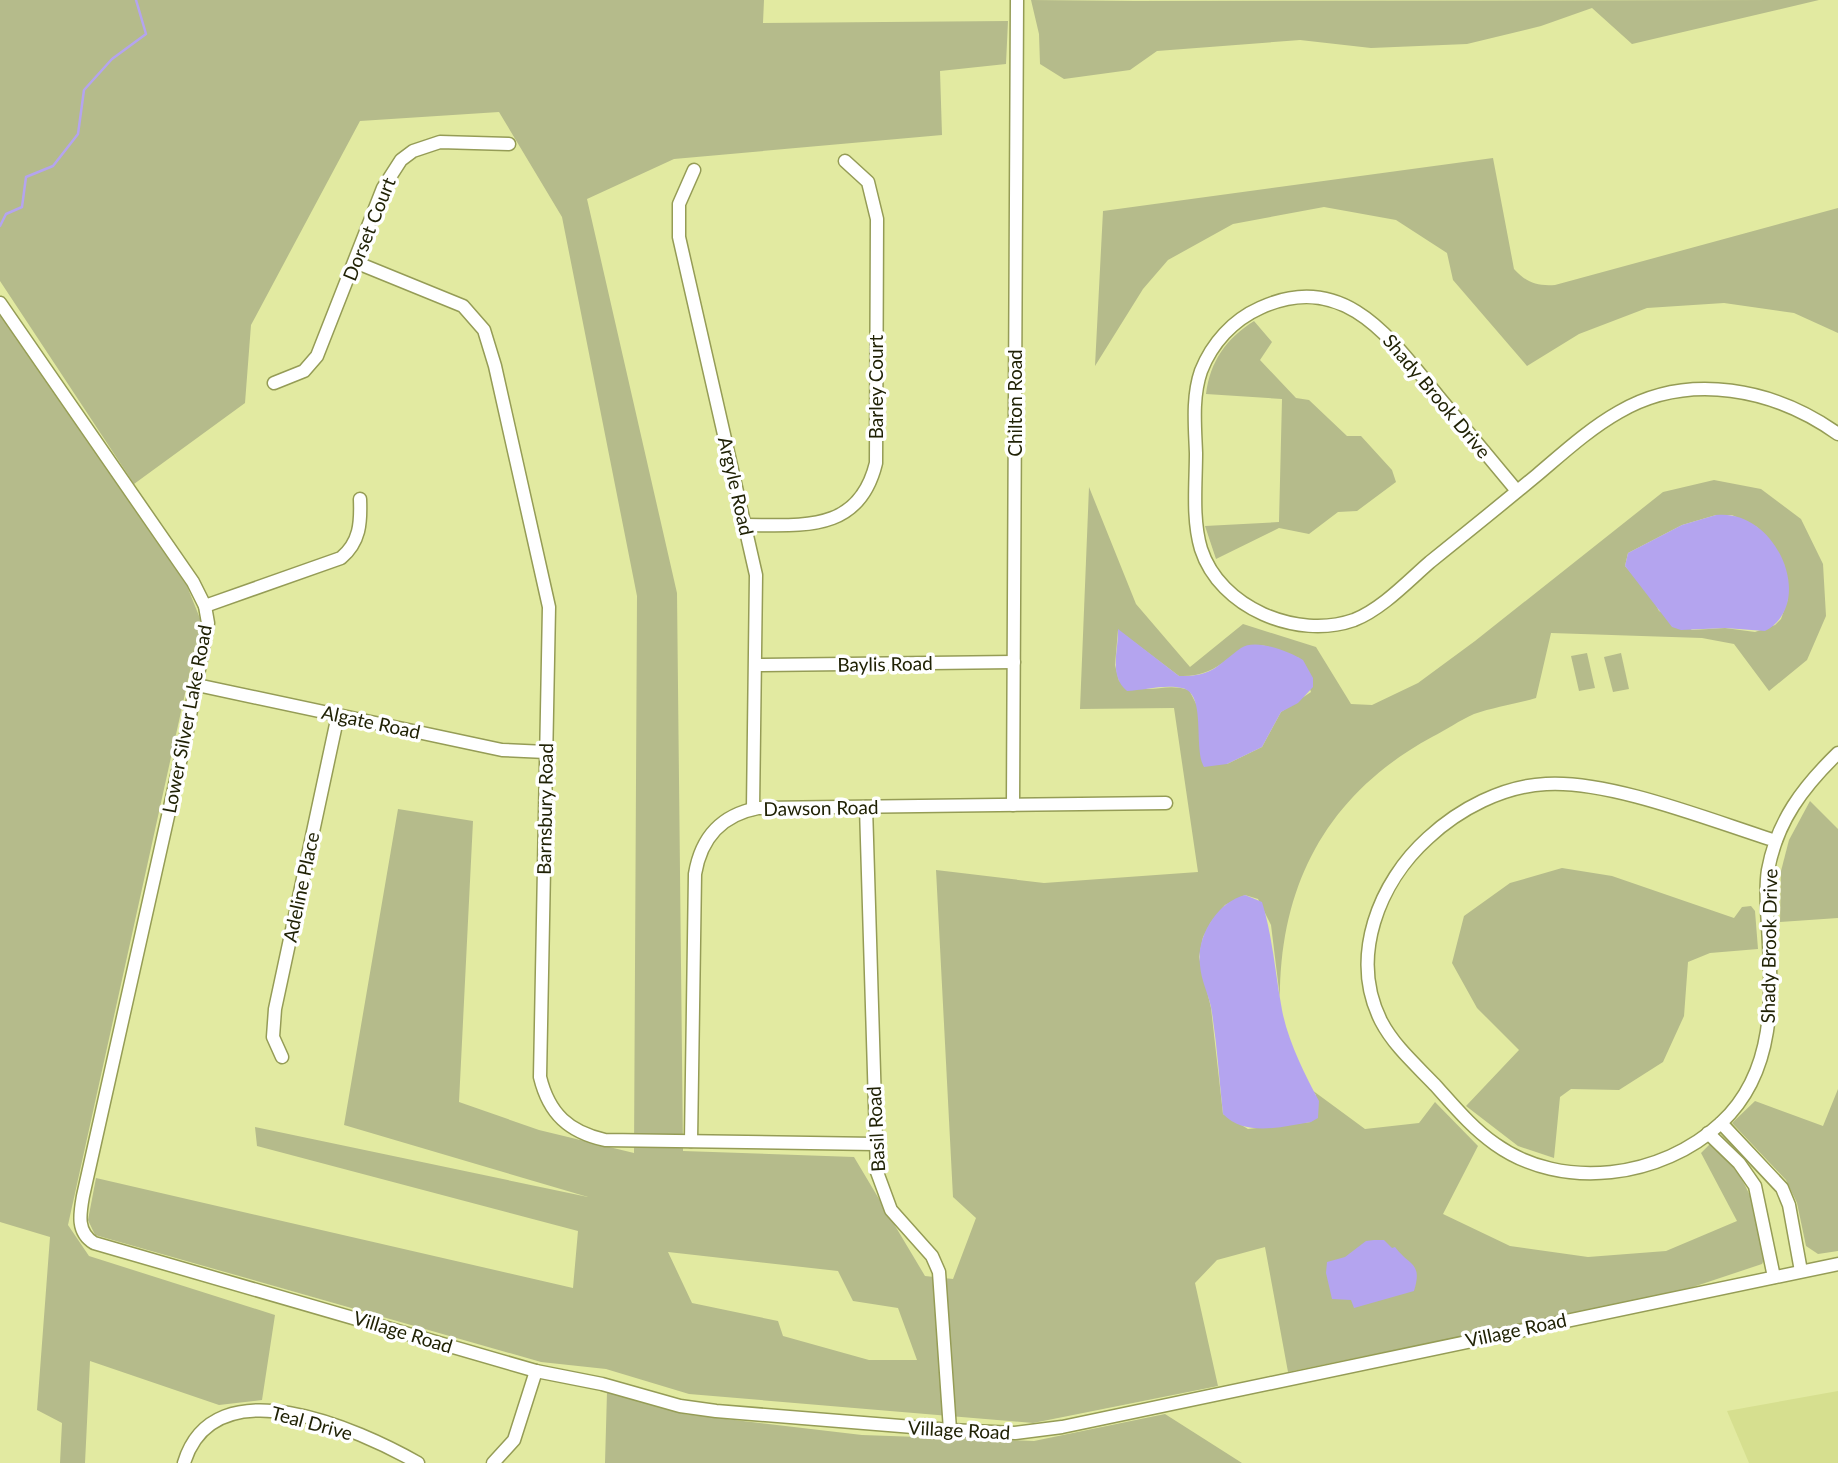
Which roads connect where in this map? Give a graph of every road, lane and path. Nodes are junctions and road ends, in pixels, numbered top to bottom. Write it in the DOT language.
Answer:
graph roads {
  1 [pos="1017,0"];
  2 [pos="509,144"];
  3 [pos="845,161"];
  4 [pos="694,170"];
  5 [pos="355,262"];
  6 [pos="0,303"];
  7 [pos="274,383"];
  8 [pos="1838,434"];
  9 [pos="1517,491"];
  10 [pos="360,499"];
  11 [pos="745,525"];
  12 [pos="205,607"];
  13 [pos="1014,662"];
  14 [pos="757,665"];
  15 [pos="197,685"];
  16 [pos="338,715"];
  17 [pos="546,752"];
  18 [pos="1838,753"];
  19 [pos="1166,803"];
  20 [pos="1013,805"];
  21 [pos="866,807"];
  22 [pos="753,809"];
  23 [pos="1776,841"];
  24 [pos="282,1057"];
  25 [pos="1721,1123"];
  26 [pos="1709,1133"];
  27 [pos="691,1141"];
  28 [pos="875,1144"];
  29 [pos="88,1239"];
  30 [pos="1838,1264"];
  31 [pos="1801,1271"];
  32 [pos="1774,1277"];
  33 [pos="536,1371"];
  34 [pos="950,1430"];
  35 [pos="184,1463"];
  36 [pos="418,1463"];
  37 [pos="493,1463"];
  1 -- 13 [label="street, Chilton Road"];
  2 -- 5 [label="street, Dorset Court"];
  3 -- 11 [label="street, Barley Court"];
  4 -- 11 [label="street, Argyle Road"];
  5 -- 7 [label="street, Dorset Court"];
  5 -- 17 [label="street, Barnsbury Road"];
  6 -- 12 [label="street, Lower Silver Lake Road"];
  8 -- 9 [label="street, Shady Brook Drive"];
  9 -- 9 [label="street, Shady Brook Drive"];
  10 -- 12 [label="street"];
  11 -- 14 [label="street, Argyle Road"];
  12 -- 15 [label="street, Lower Silver Lake Road"];
  13 -- 14 [label="street, Baylis Road"];
  13 -- 20 [label="street, Chilton Road"];
  14 -- 22 [label="street, Argyle Road"];
  15 -- 16 [label="street, Algate Road"];
  15 -- 29 [label="street, Lower Silver Lake Road"];
  16 -- 17 [label="street, Algate Road"];
  16 -- 24 [label="street, Adeline Place"];
  17 -- 27 [label="street, Barnsbury Road"];
  18 -- 23 [label="street, Shady Brook Drive"];
  19 -- 20 [label="street, Dawson Road"];
  20 -- 21 [label="street, Dawson Road"];
  21 -- 22 [label="street, Dawson Road"];
  21 -- 28 [label="street, Basil Road"];
  22 -- 27 [label="street, Dawson Road"];
  23 -- 25 [label="street, Shady Brook Drive"];
  23 -- 26 [label="street, Shady Brook Drive"];
  25 -- 26 [label="street, Shady Brook Drive"];
  25 -- 31 [label="street"];
  26 -- 32 [label="street"];
  27 -- 28 [label="street, Barnsbury Road"];
  28 -- 34 [label="street, Basil Road"];
  29 -- 33 [label="street, Village Road"];
  30 -- 31 [label="street, Village Road"];
  31 -- 32 [label="street, Village Road"];
  32 -- 34 [label="street, Village Road"];
  33 -- 34 [label="street, Village Road"];
  33 -- 37 [label="street"];
  35 -- 36 [label="street, Teal Drive"];
}
